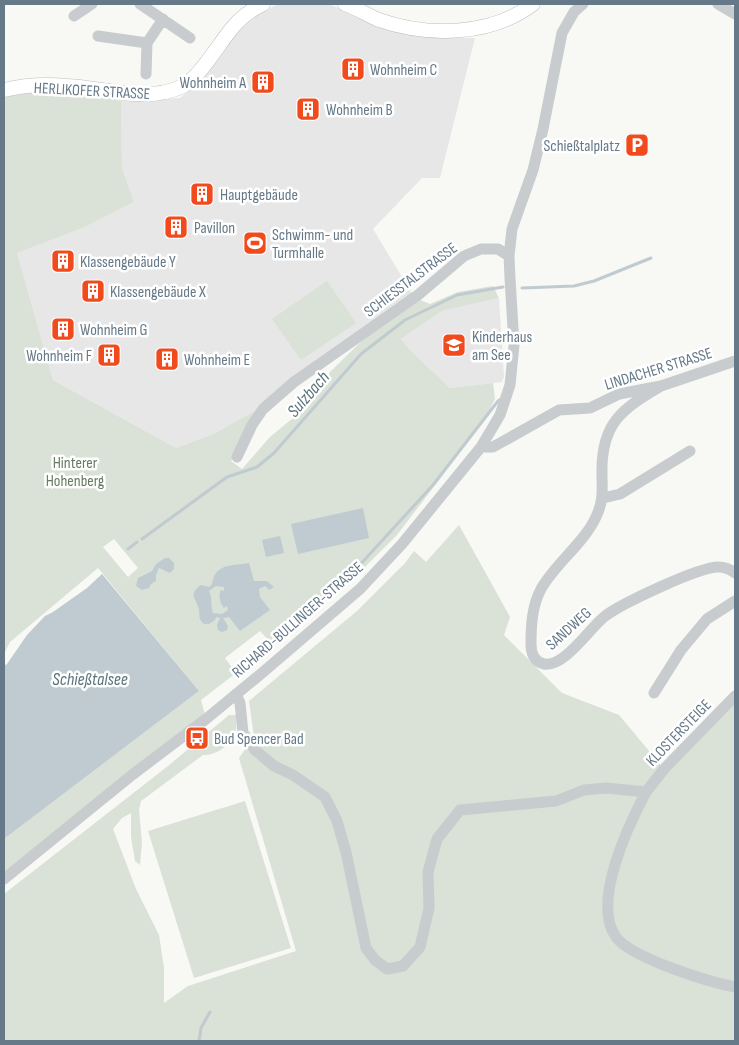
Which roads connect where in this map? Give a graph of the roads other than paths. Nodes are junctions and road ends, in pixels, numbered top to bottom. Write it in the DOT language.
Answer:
graph roads {
  1 [pos="92,4"];
  2 [pos="140,4"];
  3 [pos="262,4"];
  4 [pos="345,4"];
  5 [pos="534,4"];
  6 [pos="583,4"];
  7 [pos="718,4"];
  8 [pos="735,14"];
  9 [pos="74,16"];
  10 [pos="163,19"];
  11 [pos="98,36"];
  12 [pos="190,38"];
  13 [pos="147,43"];
  14 [pos="146,74"];
  15 [pos="4,90"];
  16 [pos="509,256"];
  17 [pos="735,361"];
  18 [pos="661,386"];
  19 [pos="481,447"];
  20 [pos="690,451"];
  21 [pos="237,457"];
  22 [pos="603,498"];
  23 [pos="735,573"];
  24 [pos="735,601"];
  25 [pos="236,694"];
  26 [pos="654,694"];
  27 [pos="735,696"];
  28 [pos="646,792"];
  29 [pos="4,879"];
  30 [pos="735,987"];
  1 -- 9 [label="street"];
  2 -- 10 [label="street"];
  3 -- 15 [label="main road, HERLIKOFER STRASSE"];
  4 -- 5 [label="main road"];
  6 -- 16 [label="street"];
  7 -- 8 [label="street"];
  10 -- 12 [label="street"];
  10 -- 13 [label="street"];
  11 -- 13 [label="street"];
  13 -- 14 [label="street"];
  16 -- 19 [label="street, RICHARD-BULLINGER-STRASSE"];
  16 -- 21 [label="street, SCHIESSTALSTRASSE"];
  17 -- 18 [label="street, LINDACHER STRASSE"];
  18 -- 19 [label="street, LINDACHER STRASSE"];
  18 -- 22 [label="street, SANDWEG"];
  19 -- 25 [label="street, RICHARD-BULLINGER-STRASSE"];
  20 -- 22 [label="street"];
  22 -- 23 [label="street, SANDWEG"];
  24 -- 26 [label="street"];
  25 -- 28 [label="street"];
  25 -- 29 [label="street, RICHARD-BULLINGER-STRASSE"];
  27 -- 28 [label="street, KLOSTERSTEIGE"];
  28 -- 30 [label="street, KLOSTERSTEIGE"];
}
